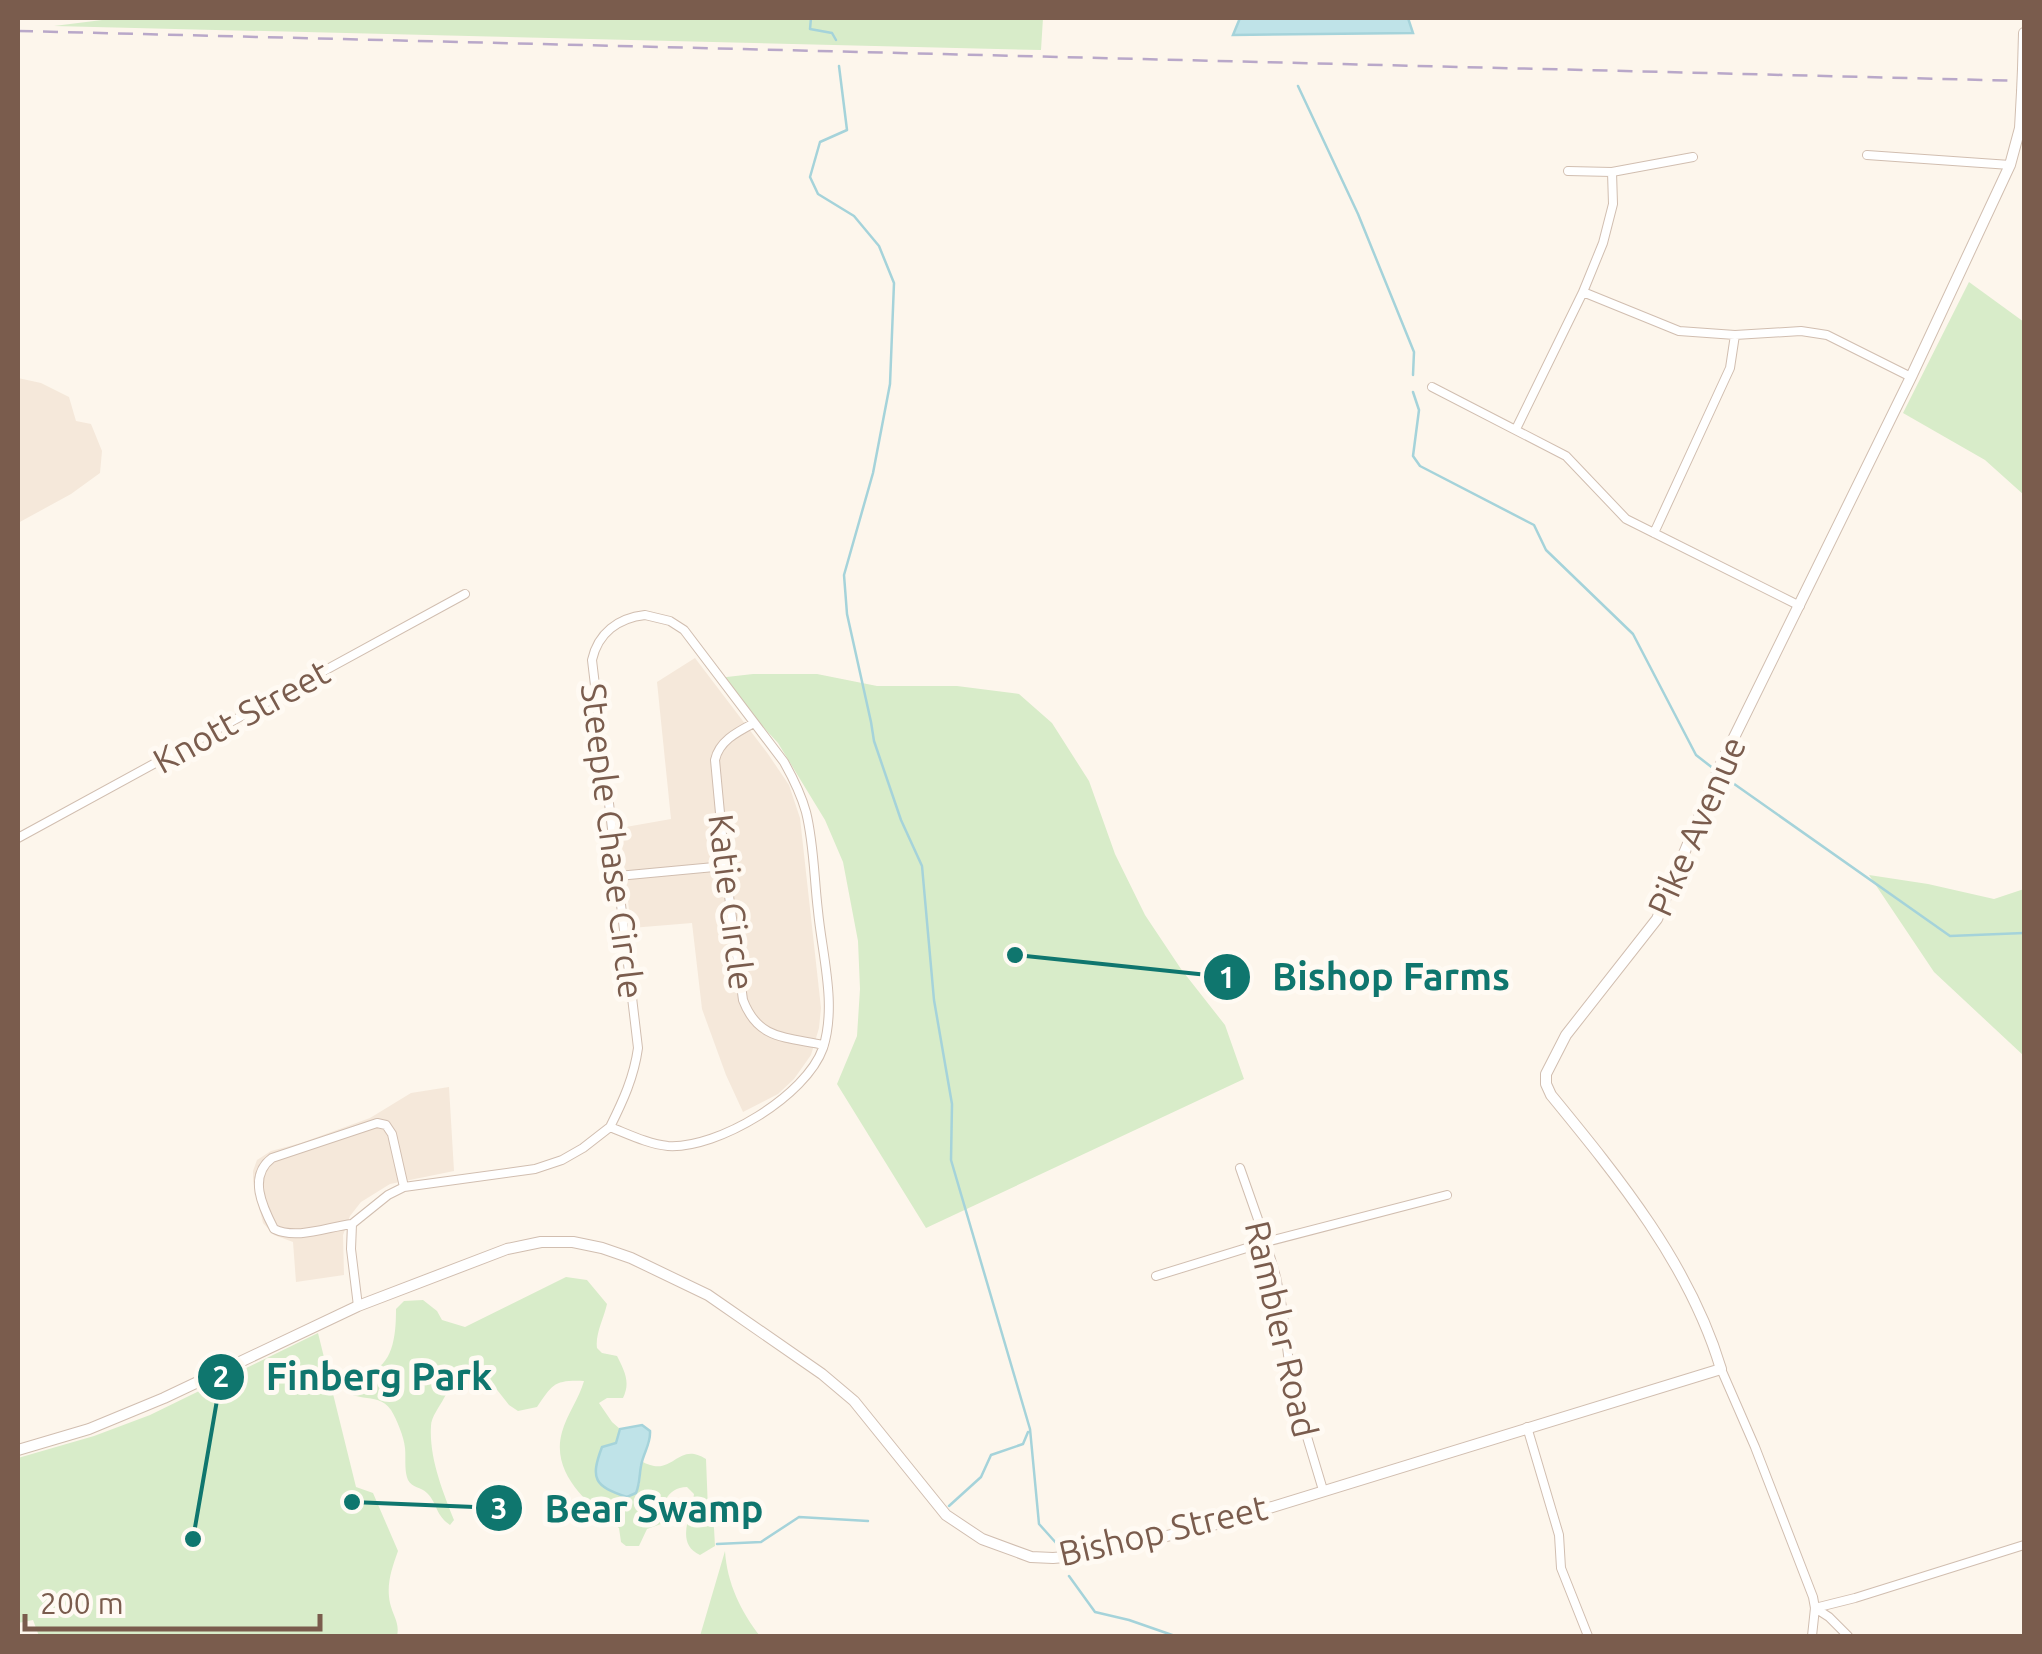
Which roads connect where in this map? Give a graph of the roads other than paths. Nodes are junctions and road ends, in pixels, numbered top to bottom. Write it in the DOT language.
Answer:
graph roads {
  1 [pos="2024,33"];
  2 [pos="2023,69"];
  3 [pos="2020,151"];
  4 [pos="1867,154"];
  5 [pos="1693,157"];
  6 [pos="2010,164"];
  7 [pos="1568,171"];
  8 [pos="1612,172"];
  9 [pos="1583,292"];
  10 [pos="1735,335"];
  11 [pos="1912,377"];
  12 [pos="1432,387"];
  13 [pos="1516,429"];
  14 [pos="1654,533"];
  15 [pos="465,594"];
  16 [pos="1800,606"];
  17 [pos="754,723"];
  18 [pos="18,838"];
  19 [pos="724,866"];
  20 [pos="618,876"];
  21 [pos="824,1045"];
  22 [pos="610,1127"];
  23 [pos="1240,1168"];
  24 [pos="404,1188"];
  25 [pos="1447,1195"];
  26 [pos="352,1224"];
  27 [pos="1266,1242"];
  28 [pos="1156,1276"];
  29 [pos="358,1306"];
  30 [pos="1721,1369"];
  31 [pos="1527,1427"];
  32 [pos="18,1450"];
  33 [pos="1323,1490"];
  34 [pos="2024,1545"];
  35 [pos="1815,1608"];
  36 [pos="1588,1636"];
  37 [pos="1812,1636"];
  38 [pos="1848,1636"];
  1 -- 2 [label="street, Pike Avenue"];
  2 -- 3 [label="street, Pike Avenue, bridge"];
  3 -- 6 [label="street, Pike Avenue"];
  4 -- 6 [label="street"];
  5 -- 8 [label="street"];
  6 -- 11 [label="street, Pike Avenue"];
  7 -- 8 [label="street"];
  8 -- 9 [label="street"];
  9 -- 10 [label="street"];
  9 -- 13 [label="street"];
  10 -- 11 [label="street"];
  10 -- 14 [label="street"];
  11 -- 16 [label="street, Pike Avenue"];
  12 -- 13 [label="street"];
  13 -- 14 [label="street"];
  14 -- 16 [label="street"];
  15 -- 18 [label="street, Knott Street"];
  16 -- 30 [label="street, Pike Avenue"];
  17 -- 19 [label="street, Katie Circle"];
  17 -- 20 [label="street, Steeple Chase Circle"];
  17 -- 21 [label="street, Steeple Chase Circle"];
  19 -- 20 [label="street"];
  19 -- 21 [label="street, Katie Circle"];
  20 -- 22 [label="street, Steeple Chase Circle"];
  21 -- 22 [label="street, Steeple Chase Circle"];
  22 -- 24 [label="street"];
  23 -- 27 [label="street, Rambler Road"];
  24 -- 26 [label="street"];
  24 -- 26 [label="street"];
  25 -- 27 [label="street"];
  26 -- 29 [label="street"];
  27 -- 28 [label="street"];
  27 -- 33 [label="street, Rambler Road"];
  29 -- 32 [label="street, Bishop Street"];
  29 -- 33 [label="street, Bishop Street"];
  30 -- 31 [label="street, Bishop Street"];
  30 -- 35 [label="street, Pike Avenue"];
  31 -- 33 [label="street, Bishop Street"];
  31 -- 36 [label="street"];
  34 -- 35 [label="street"];
  35 -- 37 [label="street, Pike Avenue"];
  35 -- 38 [label="street"];
}
